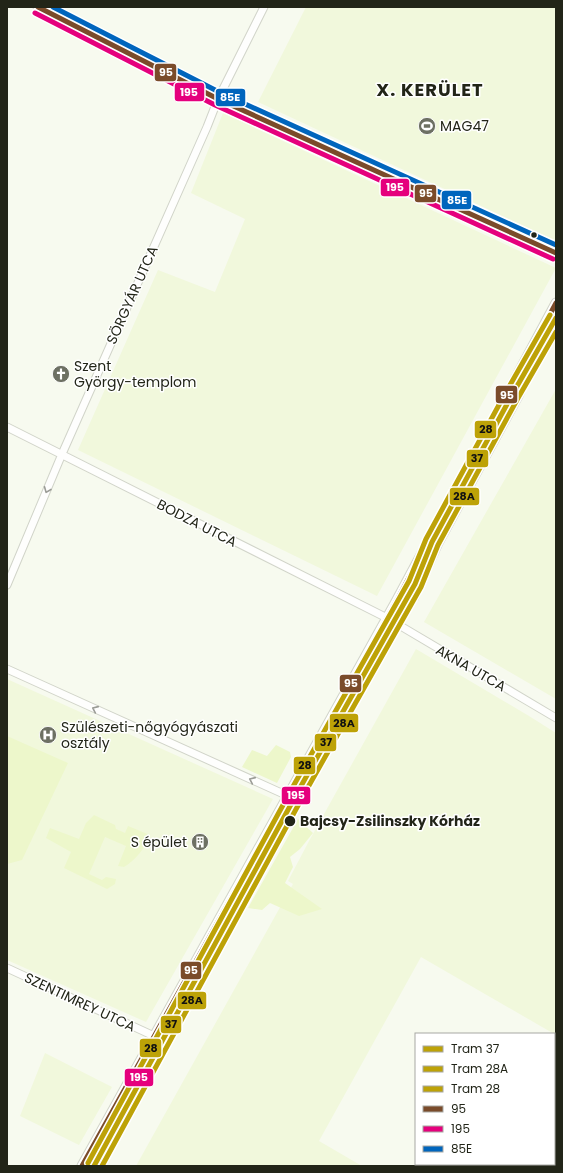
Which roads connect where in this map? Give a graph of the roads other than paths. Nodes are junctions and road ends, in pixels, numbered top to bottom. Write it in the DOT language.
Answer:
graph roads {
  1 [pos="38,7"];
  2 [pos="264,7"];
  3 [pos="218,99"];
  4 [pos="556,253"];
  5 [pos="556,303"];
  6 [pos="7,427"];
  7 [pos="62,454"];
  8 [pos="7,585"];
  9 [pos="387,618"];
  10 [pos="7,669"];
  11 [pos="556,718"];
  12 [pos="288,796"];
  13 [pos="7,968"];
  14 [pos="154,1036"];
  15 [pos="82,1166"];
  1 -- 3 [label="street"];
  2 -- 3 [label="street, SÖRGYÁR UTCA"];
  3 -- 4 [label="street"];
  3 -- 7 [label="street, SÖRGYÁR UTCA"];
  5 -- 9 [label="street"];
  6 -- 7 [label="street, BODZA UTCA"];
  7 -- 8 [label="street, SÖRGYÁR UTCA, one-way"];
  7 -- 9 [label="street, BODZA UTCA"];
  9 -- 11 [label="street, AKNA UTCA"];
  9 -- 12 [label="street"];
  12 -- 10 [label="street, one-way"];
  12 -- 14 [label="street"];
  13 -- 14 [label="street, SZENTIMREY UTCA"];
  14 -- 15 [label="street"];
}
